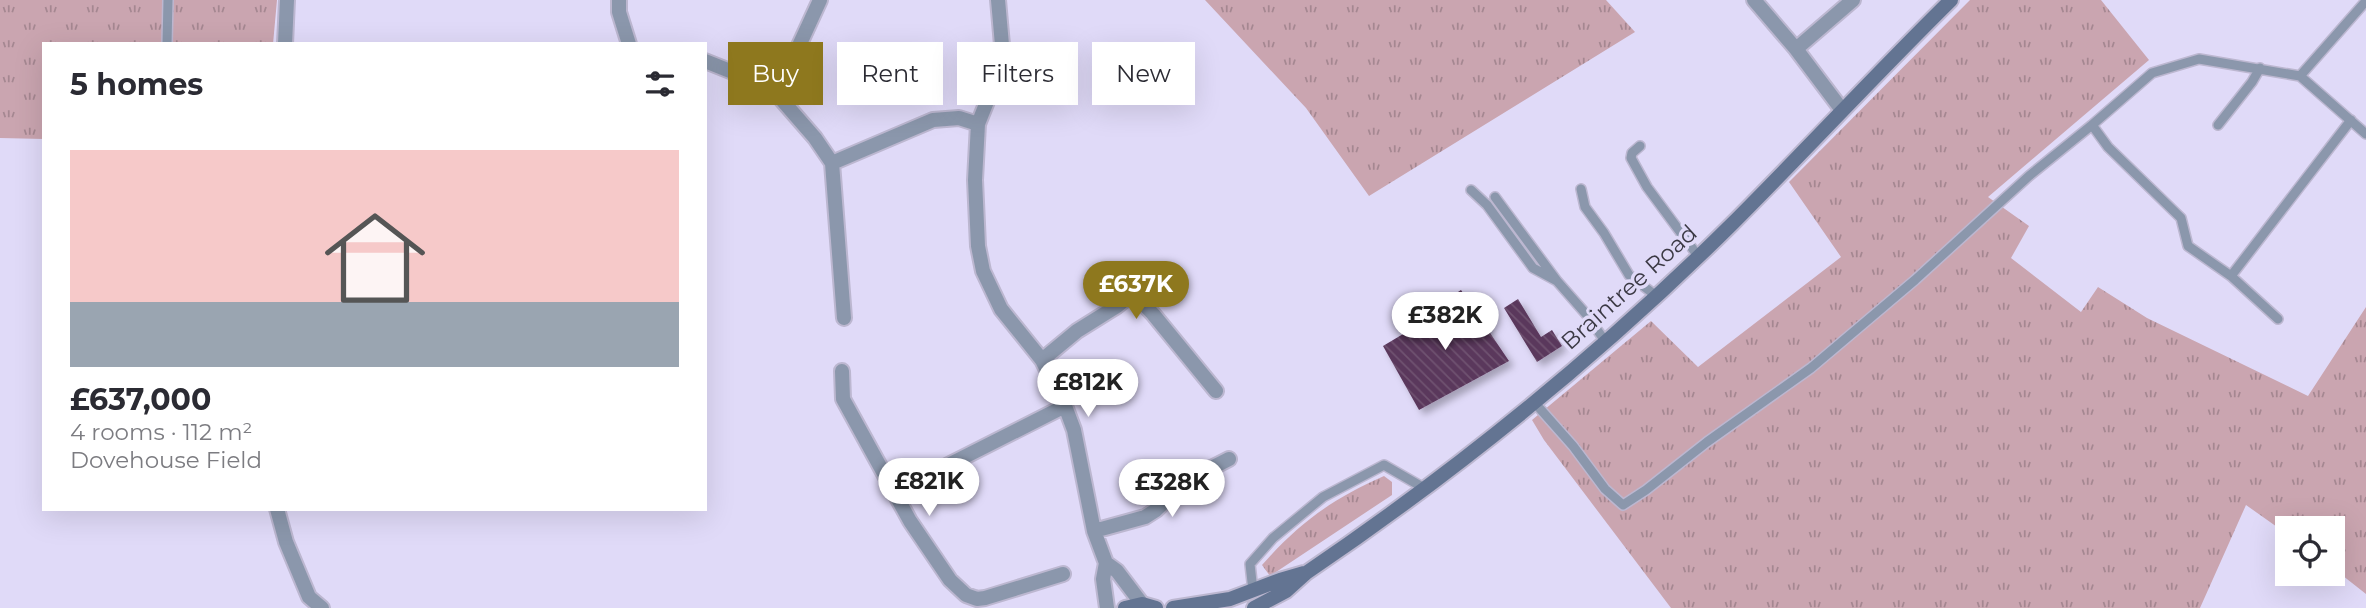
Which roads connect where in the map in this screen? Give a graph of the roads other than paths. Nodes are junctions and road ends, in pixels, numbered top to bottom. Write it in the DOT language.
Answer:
graph roads {
  1 [pos="168,0"];
  2 [pos="287,0"];
  3 [pos="619,0"];
  4 [pos="820,0"];
  5 [pos="998,0"];
  6 [pos="1754,0"];
  7 [pos="1853,0"];
  8 [pos="1951,0"];
  9 [pos="2366,1"];
  10 [pos="167,42"];
  11 [pos="285,42"];
  12 [pos="628,42"];
  13 [pos="801,42"];
  14 [pos="1796,49"];
  15 [pos="707,62"];
  16 [pos="2260,68"];
  17 [pos="728,70"];
  18 [pos="2300,76"];
  19 [pos="786,105"];
  20 [pos="1842,110"];
  21 [pos="2351,120"];
  22 [pos="978,124"];
  23 [pos="2092,125"];
  24 [pos="2218,125"];
  25 [pos="2366,134"];
  26 [pos="1640,146"];
  27 [pos="832,163"];
  28 [pos="1581,189"];
  29 [pos="1471,190"];
  30 [pos="1495,197"];
  31 [pos="1698,256"];
  32 [pos="2231,276"];
  33 [pos="1557,281"];
  34 [pos="1656,295"];
  35 [pos="844,317"];
  36 [pos="2278,319"];
  37 [pos="1605,341"];
  38 [pos="1042,360"];
  39 [pos="842,371"];
  40 [pos="1216,391"];
  41 [pos="1534,402"];
  42 [pos="1065,407"];
  43 [pos="1229,459"];
  44 [pos="1424,488"];
  45 [pos="895,492"];
  46 [pos="278,511"];
  47 [pos="1094,531"];
  48 [pos="1106,563"];
  49 [pos="1306,573"];
  50 [pos="1063,574"];
  51 [pos="1253,592"];
  52 [pos="1149,606"];
  53 [pos="322,608"];
  54 [pos="1107,608"];
  55 [pos="1125,608"];
  56 [pos="1173,608"];
  57 [pos="1254,608"];
  1 -- 10 [label="lane"];
  2 -- 11 [label="street"];
  3 -- 12 [label="street"];
  4 -- 13 [label="street"];
  5 -- 22 [label="street"];
  6 -- 14 [label="street"];
  7 -- 14 [label="street"];
  8 -- 20 [label="main road, Braintree Road"];
  9 -- 18 [label="lane"];
  14 -- 20 [label="street"];
  15 -- 17 [label="street"];
  16 -- 18 [label="lane"];
  16 -- 23 [label="lane"];
  16 -- 24 [label="lane"];
  18 -- 21 [label="lane"];
  19 -- 27 [label="street"];
  20 -- 31 [label="main road, Braintree Road"];
  21 -- 25 [label="lane"];
  21 -- 32 [label="lane"];
  22 -- 27 [label="street"];
  22 -- 38 [label="street"];
  23 -- 32 [label="lane"];
  23 -- 41 [label="lane"];
  26 -- 31 [label="lane"];
  27 -- 35 [label="street"];
  28 -- 34 [label="lane"];
  29 -- 33 [label="lane"];
  30 -- 33 [label="lane"];
  31 -- 34 [label="main road, Braintree Road"];
  32 -- 36 [label="lane"];
  33 -- 37 [label="lane"];
  34 -- 37 [label="main road, Braintree Road"];
  37 -- 41 [label="main road, Braintree Road"];
  38 -- 40 [label="street"];
  38 -- 42 [label="street"];
  39 -- 45 [label="street"];
  41 -- 44 [label="main road, Braintree Road"];
  42 -- 45 [label="street"];
  42 -- 47 [label="street"];
  43 -- 47 [label="street"];
  44 -- 49 [label="main road, Braintree Road"];
  44 -- 51 [label="lane"];
  45 -- 50 [label="street"];
  46 -- 53 [label="street"];
  47 -- 48 [label="street"];
  48 -- 52 [label="street"];
  48 -- 54 [label="street"];
  49 -- 51 [label="main road, Braintree Road"];
  49 -- 57 [label="main road, Braintree Road"];
  51 -- 56 [label="main road, Braintree Road"];
  52 -- 55 [label="main road"];
}
